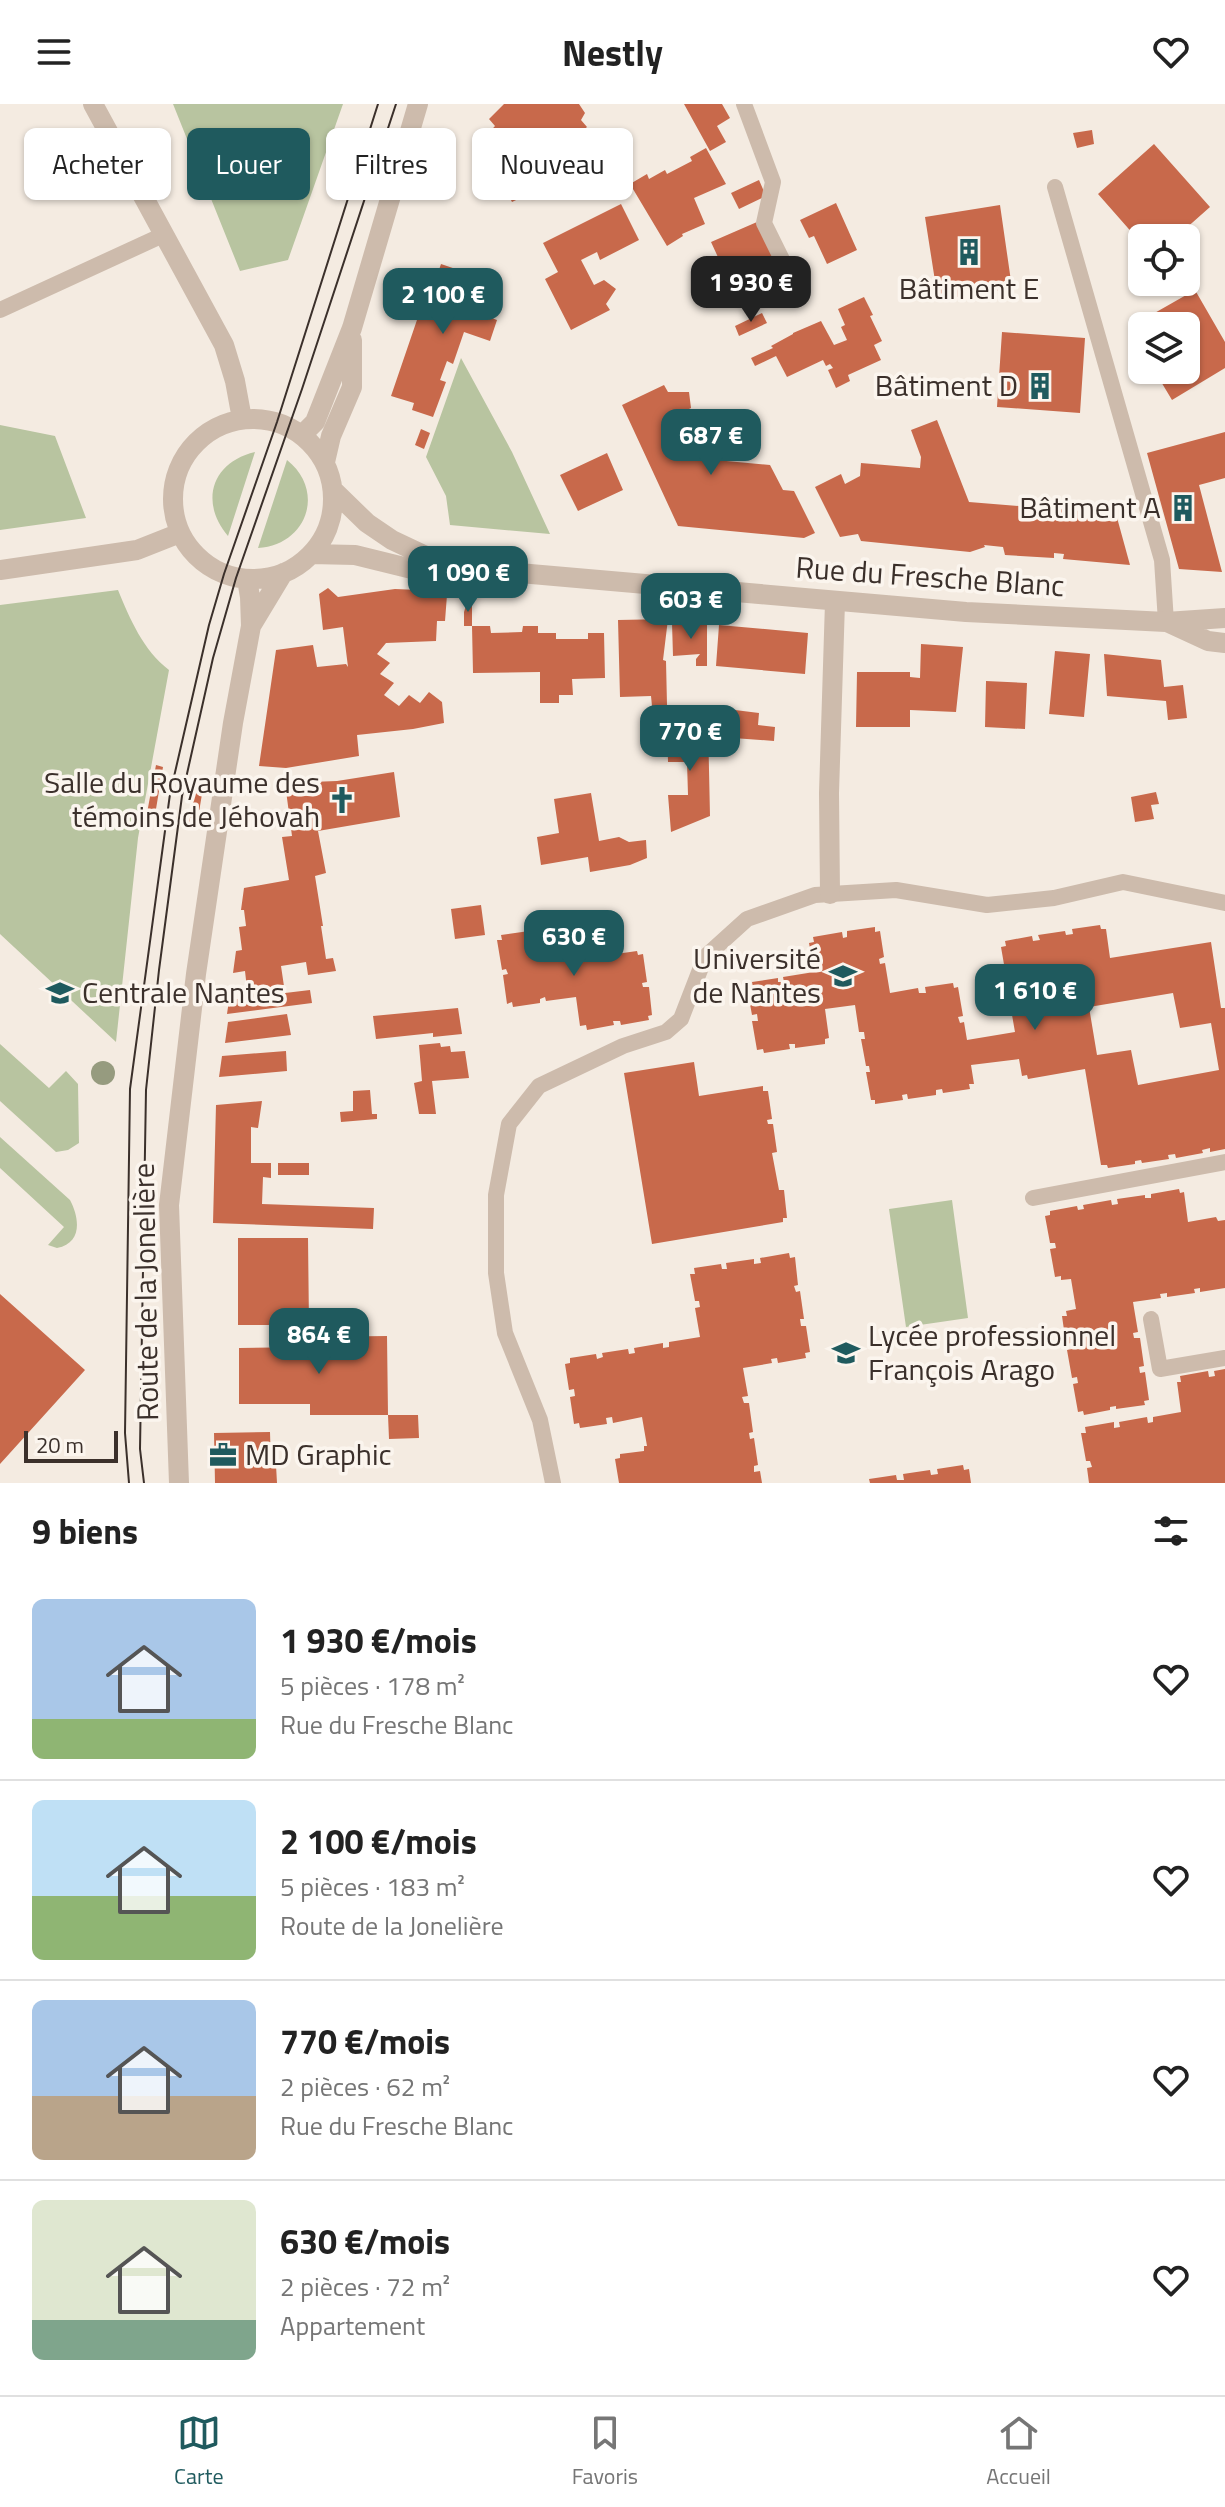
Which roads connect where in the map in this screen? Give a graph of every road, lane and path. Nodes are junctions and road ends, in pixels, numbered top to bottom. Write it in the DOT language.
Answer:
graph roads {
  1 [pos="93,104"];
  2 [pos="418,104"];
  3 [pos="744,104"];
  4 [pos="1055,187"];
  5 [pos="163,235"];
  6 [pos="799,294"];
  7 [pos="0,310"];
  8 [pos="352,328"];
  9 [pos="242,419"];
  10 [pos="303,434"];
  11 [pos="325,462"];
  12 [pos="334,491"];
  13 [pos="180,533"];
  14 [pos="311,554"];
  15 [pos="451,567"];
  16 [pos="0,570"];
  17 [pos="283,573"];
  18 [pos="247,579"];
  19 [pos="835,602"];
  20 [pos="1225,618"];
  21 [pos="1166,622"];
  22 [pos="251,626"];
  23 [pos="1225,643"];
  24 [pos="830,894"];
  25 [pos="1225,903"];
  26 [pos="1225,1162"];
  27 [pos="1033,1198"];
  28 [pos="1151,1319"];
  29 [pos="1225,1358"];
  30 [pos="179,1483"];
  31 [pos="553,1483"];
  1 -- 5 [label="street"];
  2 -- 8 [label="street"];
  3 -- 6 [label="lane"];
  4 -- 21 [label="lane"];
  5 -- 7 [label="lane"];
  5 -- 9 [label="street"];
  8 -- 10 [label="street"];
  8 -- 11 [label="street"];
  9 -- 10 [label="street"];
  9 -- 13 [label="street"];
  10 -- 11 [label="street"];
  11 -- 12 [label="street"];
  12 -- 14 [label="street"];
  12 -- 15 [label="street, Rue du Fresche Blanc"];
  13 -- 16 [label="street"];
  13 -- 18 [label="street"];
  14 -- 15 [label="street, Rue du Fresche Blanc"];
  14 -- 17 [label="street"];
  15 -- 19 [label="street, Rue du Fresche Blanc"];
  17 -- 18 [label="street"];
  17 -- 22 [label="street, Route de la Jonelière"];
  18 -- 22 [label="street, Route de la Jonelière"];
  19 -- 21 [label="street, Rue du Fresche Blanc"];
  19 -- 24 [label="street"];
  20 -- 21 [label="street, Rue du Fresche Blanc"];
  21 -- 23 [label="street, Rue du Fresche Blanc"];
  22 -- 30 [label="street, Route de la Jonelière"];
  24 -- 25 [label="lane"];
  24 -- 31 [label="lane"];
  26 -- 27 [label="lane"];
  28 -- 29 [label="lane"];
}
